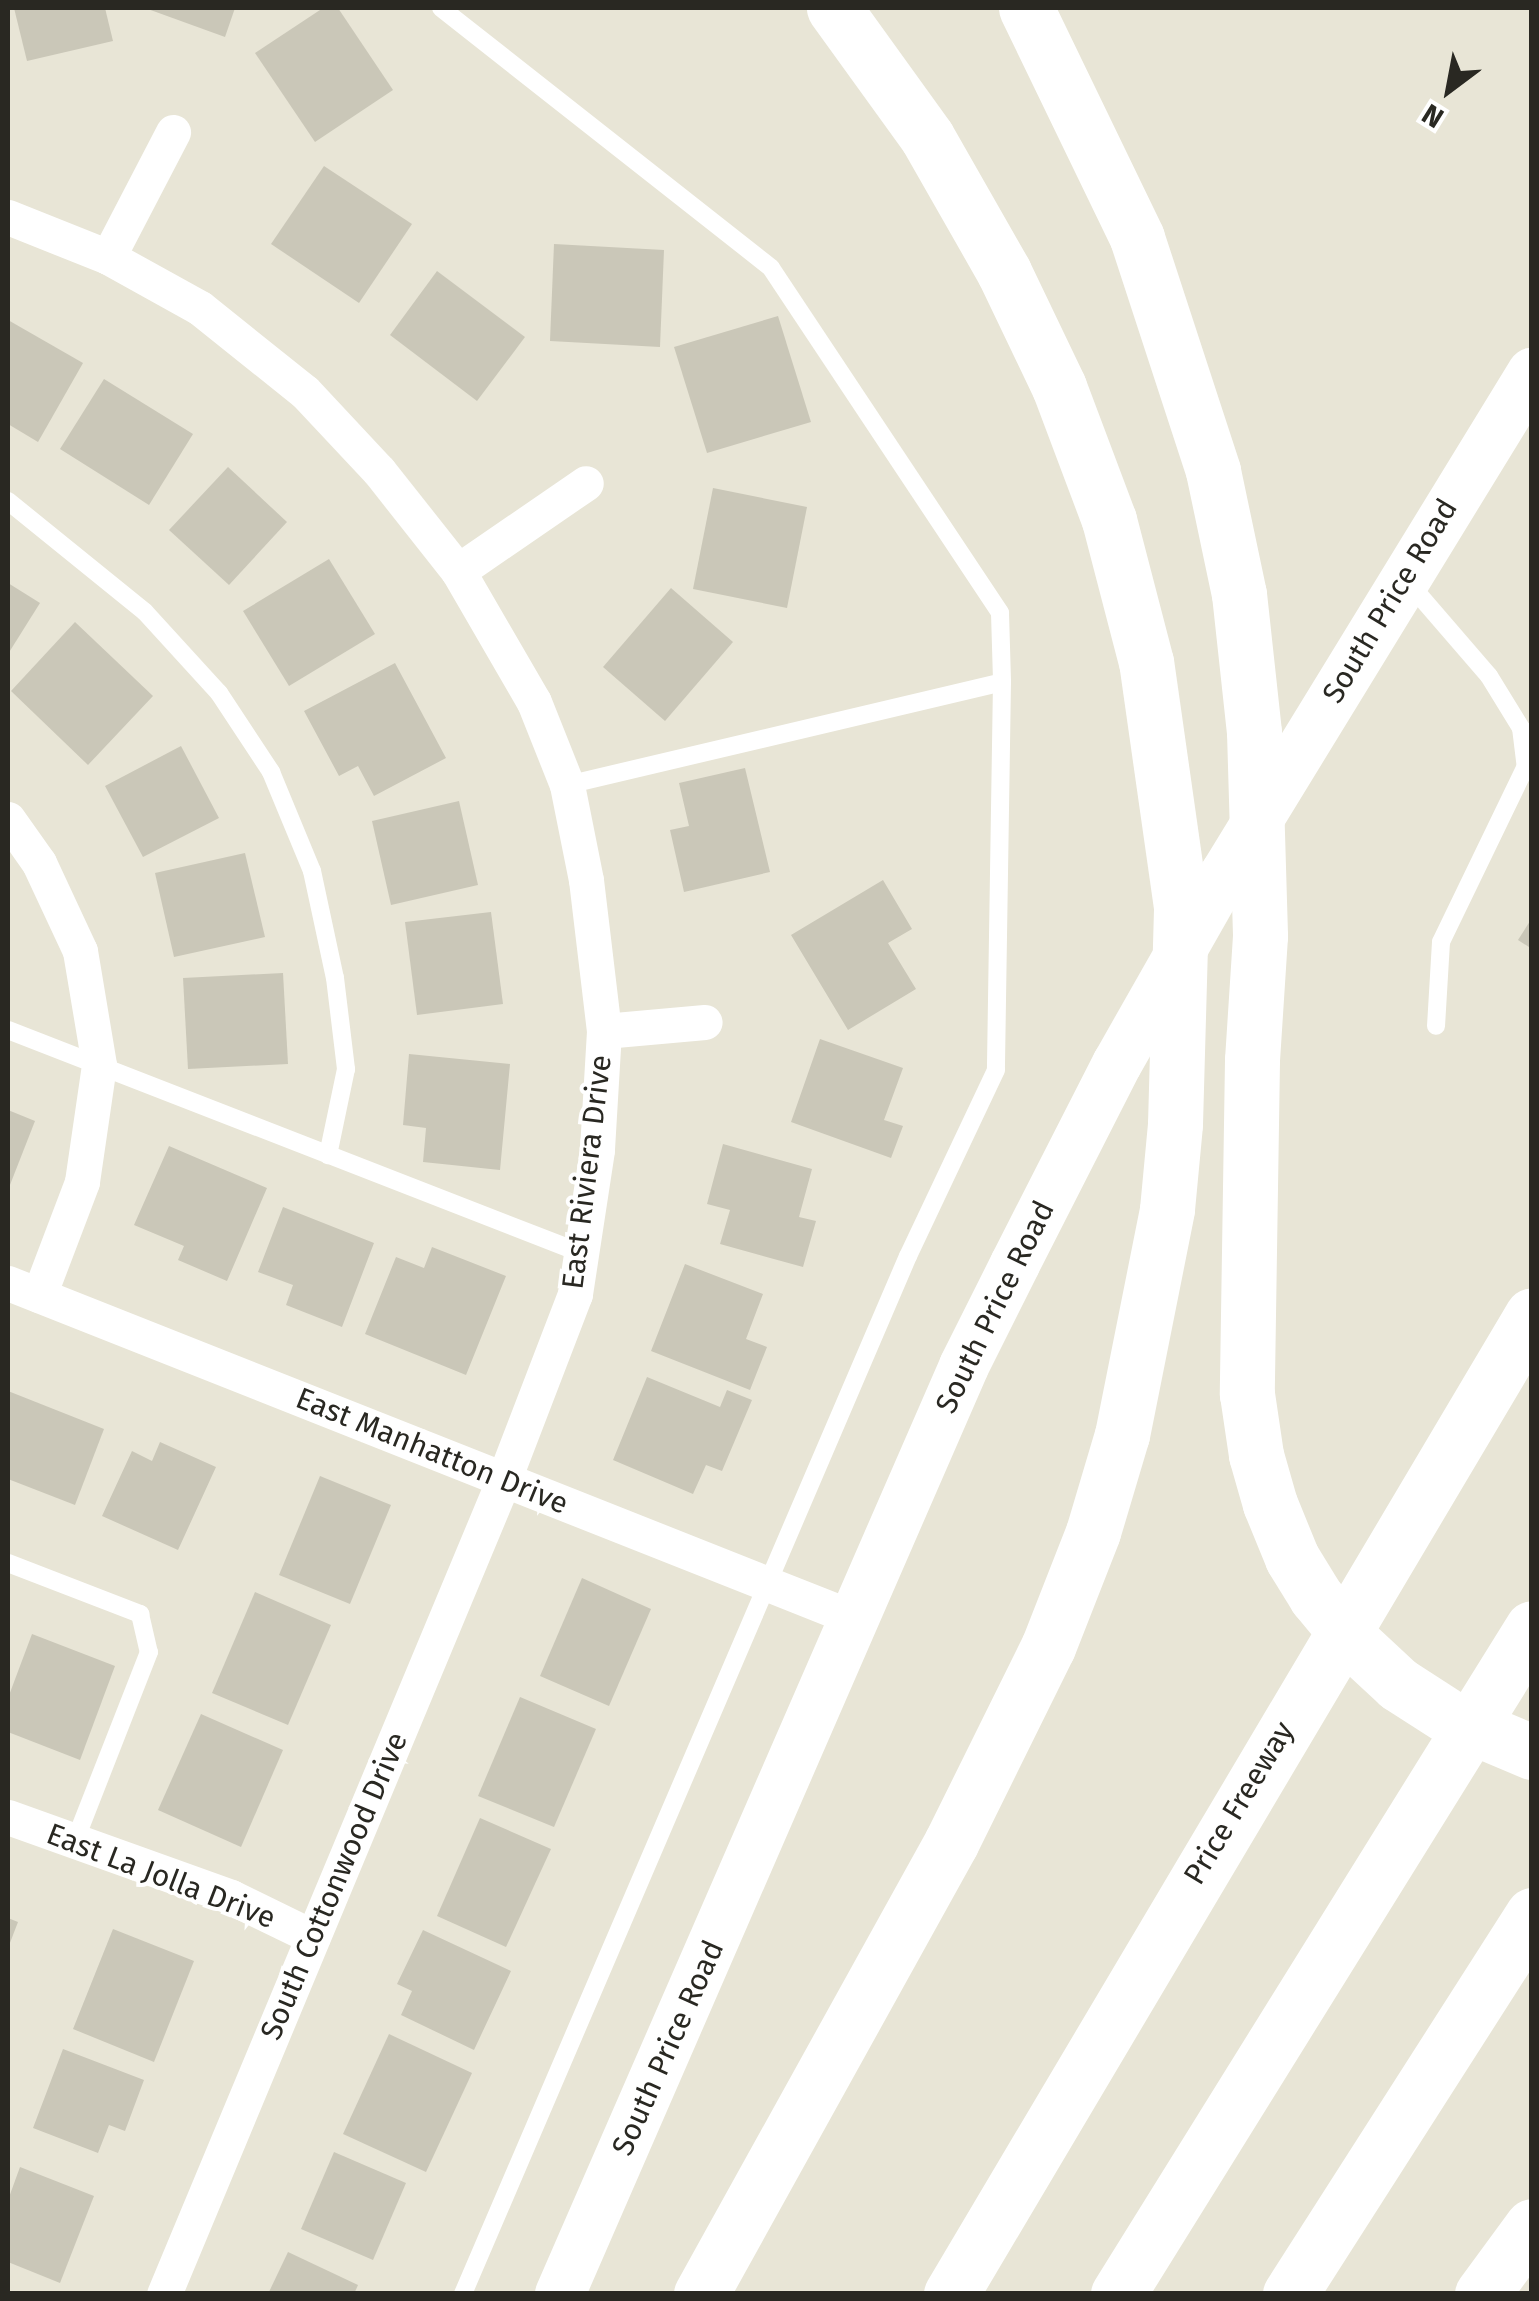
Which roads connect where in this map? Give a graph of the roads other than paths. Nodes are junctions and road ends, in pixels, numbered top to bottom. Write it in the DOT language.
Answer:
graph roads {
  1 [pos="441,8"];
  2 [pos="834,8"];
  3 [pos="1026,8"];
  4 [pos="173,132"];
  5 [pos="8,217"];
  6 [pos="108,257"];
  7 [pos="1532,373"];
  8 [pos="586,482"];
  9 [pos="8,501"];
  10 [pos="458,571"];
  11 [pos="1403,577"];
  12 [pos="1002,682"];
  13 [pos="567,784"];
  14 [pos="8,820"];
  15 [pos="705,1022"];
  16 [pos="1436,1026"];
  17 [pos="8,1030"];
  18 [pos="604,1032"];
  19 [pos="99,1065"];
  20 [pos="328,1154"];
  21 [pos="581,1253"];
  22 [pos="23,1289"];
  23 [pos="1532,1316"];
  24 [pos="504,1479"];
  25 [pos="8,1563"];
  26 [pos="766,1583"];
  27 [pos="856,1619"];
  28 [pos="1532,1628"];
  29 [pos="1532,1752"];
  30 [pos="8,1817"];
  31 [pos="74,1843"];
  32 [pos="1528,1922"];
  33 [pos="314,1937"];
  34 [pos="1532,2226"];
  35 [pos="164,2294"];
  36 [pos="463,2294"];
  37 [pos="560,2294"];
  38 [pos="700,2294"];
  39 [pos="951,2294"];
  40 [pos="1118,2294"];
  41 [pos="1290,2294"];
  42 [pos="1482,2294"];
  1 -- 12 [label="lane"];
  2 -- 38 [label="highway"];
  3 -- 29 [label="highway"];
  4 -- 6 [label="street"];
  5 -- 6 [label="street, East Riviera Drive"];
  6 -- 10 [label="street, East Riviera Drive"];
  7 -- 11 [label="main road, South Price Road"];
  8 -- 10 [label="street"];
  9 -- 20 [label="lane"];
  10 -- 13 [label="street, East Riviera Drive"];
  11 -- 16 [label="lane"];
  11 -- 27 [label="main road, South Price Road"];
  12 -- 13 [label="lane"];
  12 -- 26 [label="lane"];
  13 -- 18 [label="street, East Riviera Drive"];
  14 -- 19 [label="street"];
  15 -- 18 [label="street, East Riviera Drive"];
  17 -- 19 [label="lane"];
  18 -- 21 [label="street, East Riviera Drive"];
  19 -- 20 [label="lane"];
  19 -- 22 [label="street"];
  20 -- 21 [label="lane"];
  21 -- 24 [label="street, East Riviera Drive"];
  22 -- 24 [label="street, East Manhatton Drive"];
  23 -- 39 [label="highway, Price Freeway"];
  24 -- 26 [label="street, East Manhatton Drive"];
  24 -- 33 [label="street, South Cottonwood Drive"];
  25 -- 31 [label="lane"];
  26 -- 27 [label="street, East Manhatton Drive"];
  26 -- 36 [label="lane"];
  27 -- 37 [label="main road, South Price Road"];
  28 -- 40 [label="highway"];
  30 -- 31 [label="street, East La Jolla Drive"];
  31 -- 33 [label="street, East La Jolla Drive"];
  32 -- 41 [label="highway"];
  33 -- 35 [label="street, South Cottonwood Drive"];
  34 -- 42 [label="highway"];
}
